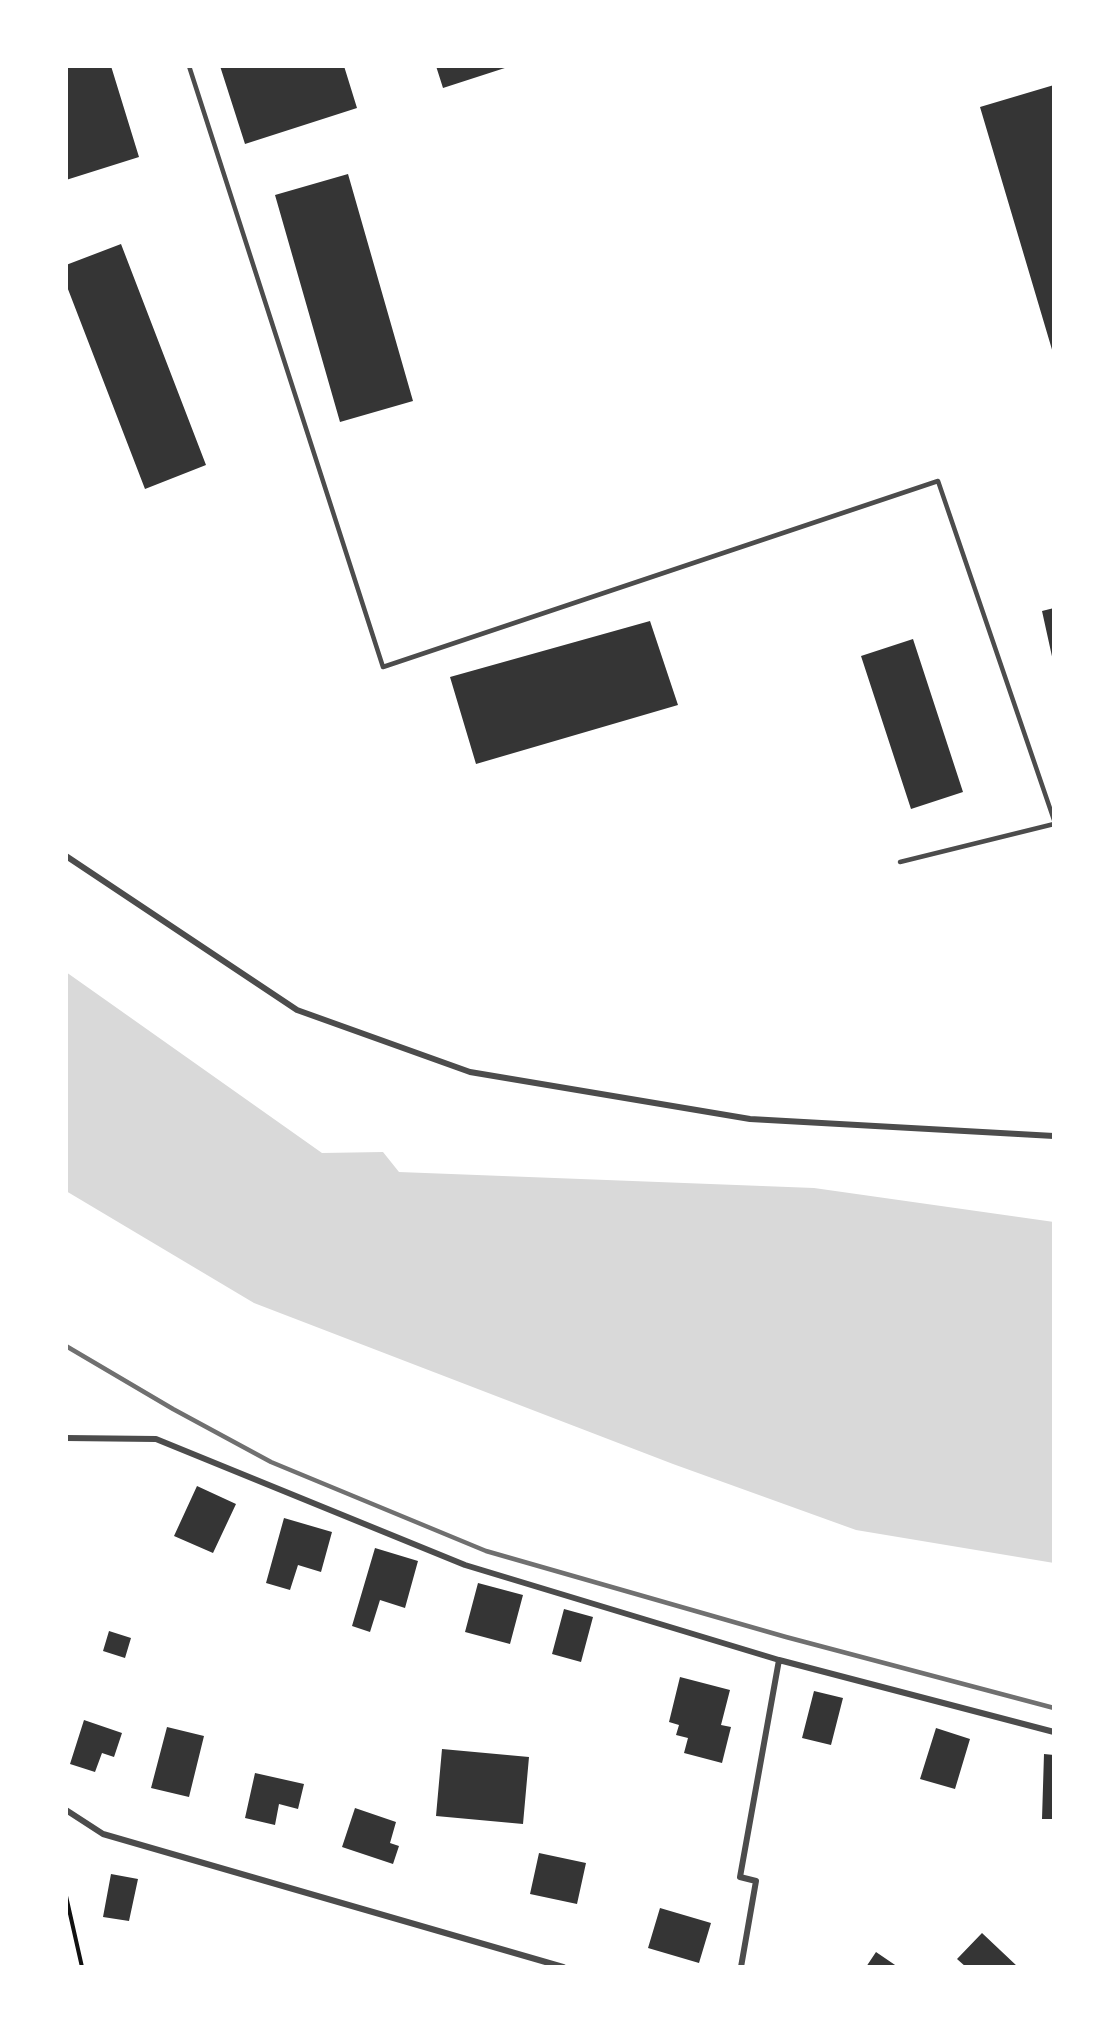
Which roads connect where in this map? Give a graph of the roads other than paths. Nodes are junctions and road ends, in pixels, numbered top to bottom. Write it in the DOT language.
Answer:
graph roads {
  1 [pos="189,66"];
  2 [pos="1054,822"];
  3 [pos="66,856"];
  4 [pos="900,862"];
  5 [pos="1054,1137"];
  6 [pos="66,1438"];
  7 [pos="779,1660"];
  8 [pos="1054,1732"];
  9 [pos="66,1810"];
  10 [pos="563,1967"];
  11 [pos="741,1967"];
  1 -- 2 [label="lane"];
  2 -- 4 [label="lane"];
  3 -- 5 [label="street"];
  6 -- 7 [label="street"];
  7 -- 8 [label="street"];
  7 -- 11 [label="street"];
  9 -- 10 [label="street"];
}
